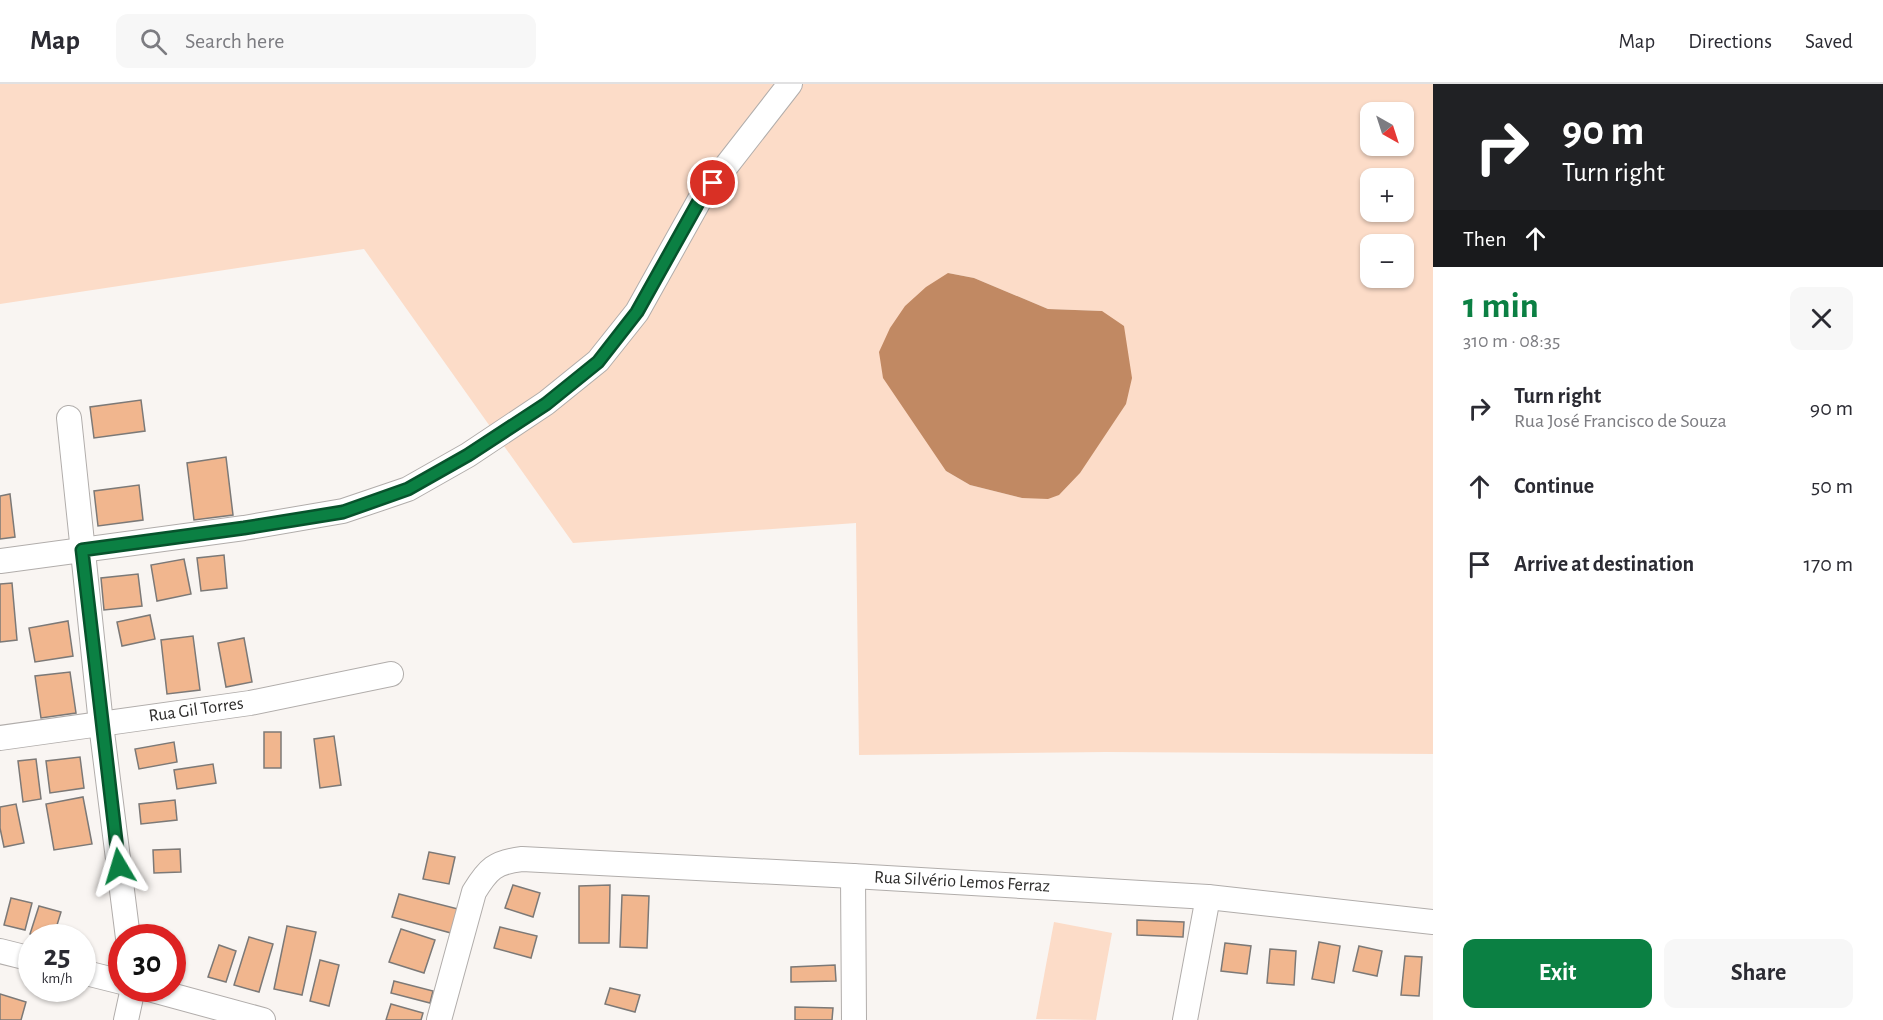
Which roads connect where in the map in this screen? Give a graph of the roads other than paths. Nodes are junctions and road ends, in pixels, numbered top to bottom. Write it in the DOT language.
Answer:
graph roads {
  1 [pos="790,84"];
  2 [pos="69,418"];
  3 [pos="82,550"];
  4 [pos="0,561"];
  5 [pos="391,674"];
  6 [pos="101,724"];
  7 [pos="0,738"];
  8 [pos="854,876"];
  9 [pos="1208,897"];
  10 [pos="1433,922"];
  11 [pos="126,924"];
  12 [pos="0,951"];
  13 [pos="18,956"];
  14 [pos="186,999"];
  15 [pos="130,1002"];
  16 [pos="126,1020"];
  17 [pos="263,1020"];
  18 [pos="439,1020"];
  19 [pos="854,1020"];
  20 [pos="1185,1020"];
  1 -- 3 [label="street"];
  2 -- 3 [label="street"];
  3 -- 4 [label="street"];
  3 -- 6 [label="street"];
  5 -- 6 [label="street, Rua Gil Torres"];
  6 -- 7 [label="street, Rua Gil Torres"];
  6 -- 11 [label="street"];
  8 -- 9 [label="street, Rua Silvério Lemos Ferraz"];
  8 -- 18 [label="street, Rua Silvério Lemos Ferraz"];
  8 -- 19 [label="street"];
  9 -- 10 [label="street, Rua Silvério Lemos Ferraz"];
  9 -- 20 [label="street"];
  12 -- 13 [label="street"];
  14 -- 17 [label="street"];
  15 -- 16 [label="street"];
}
